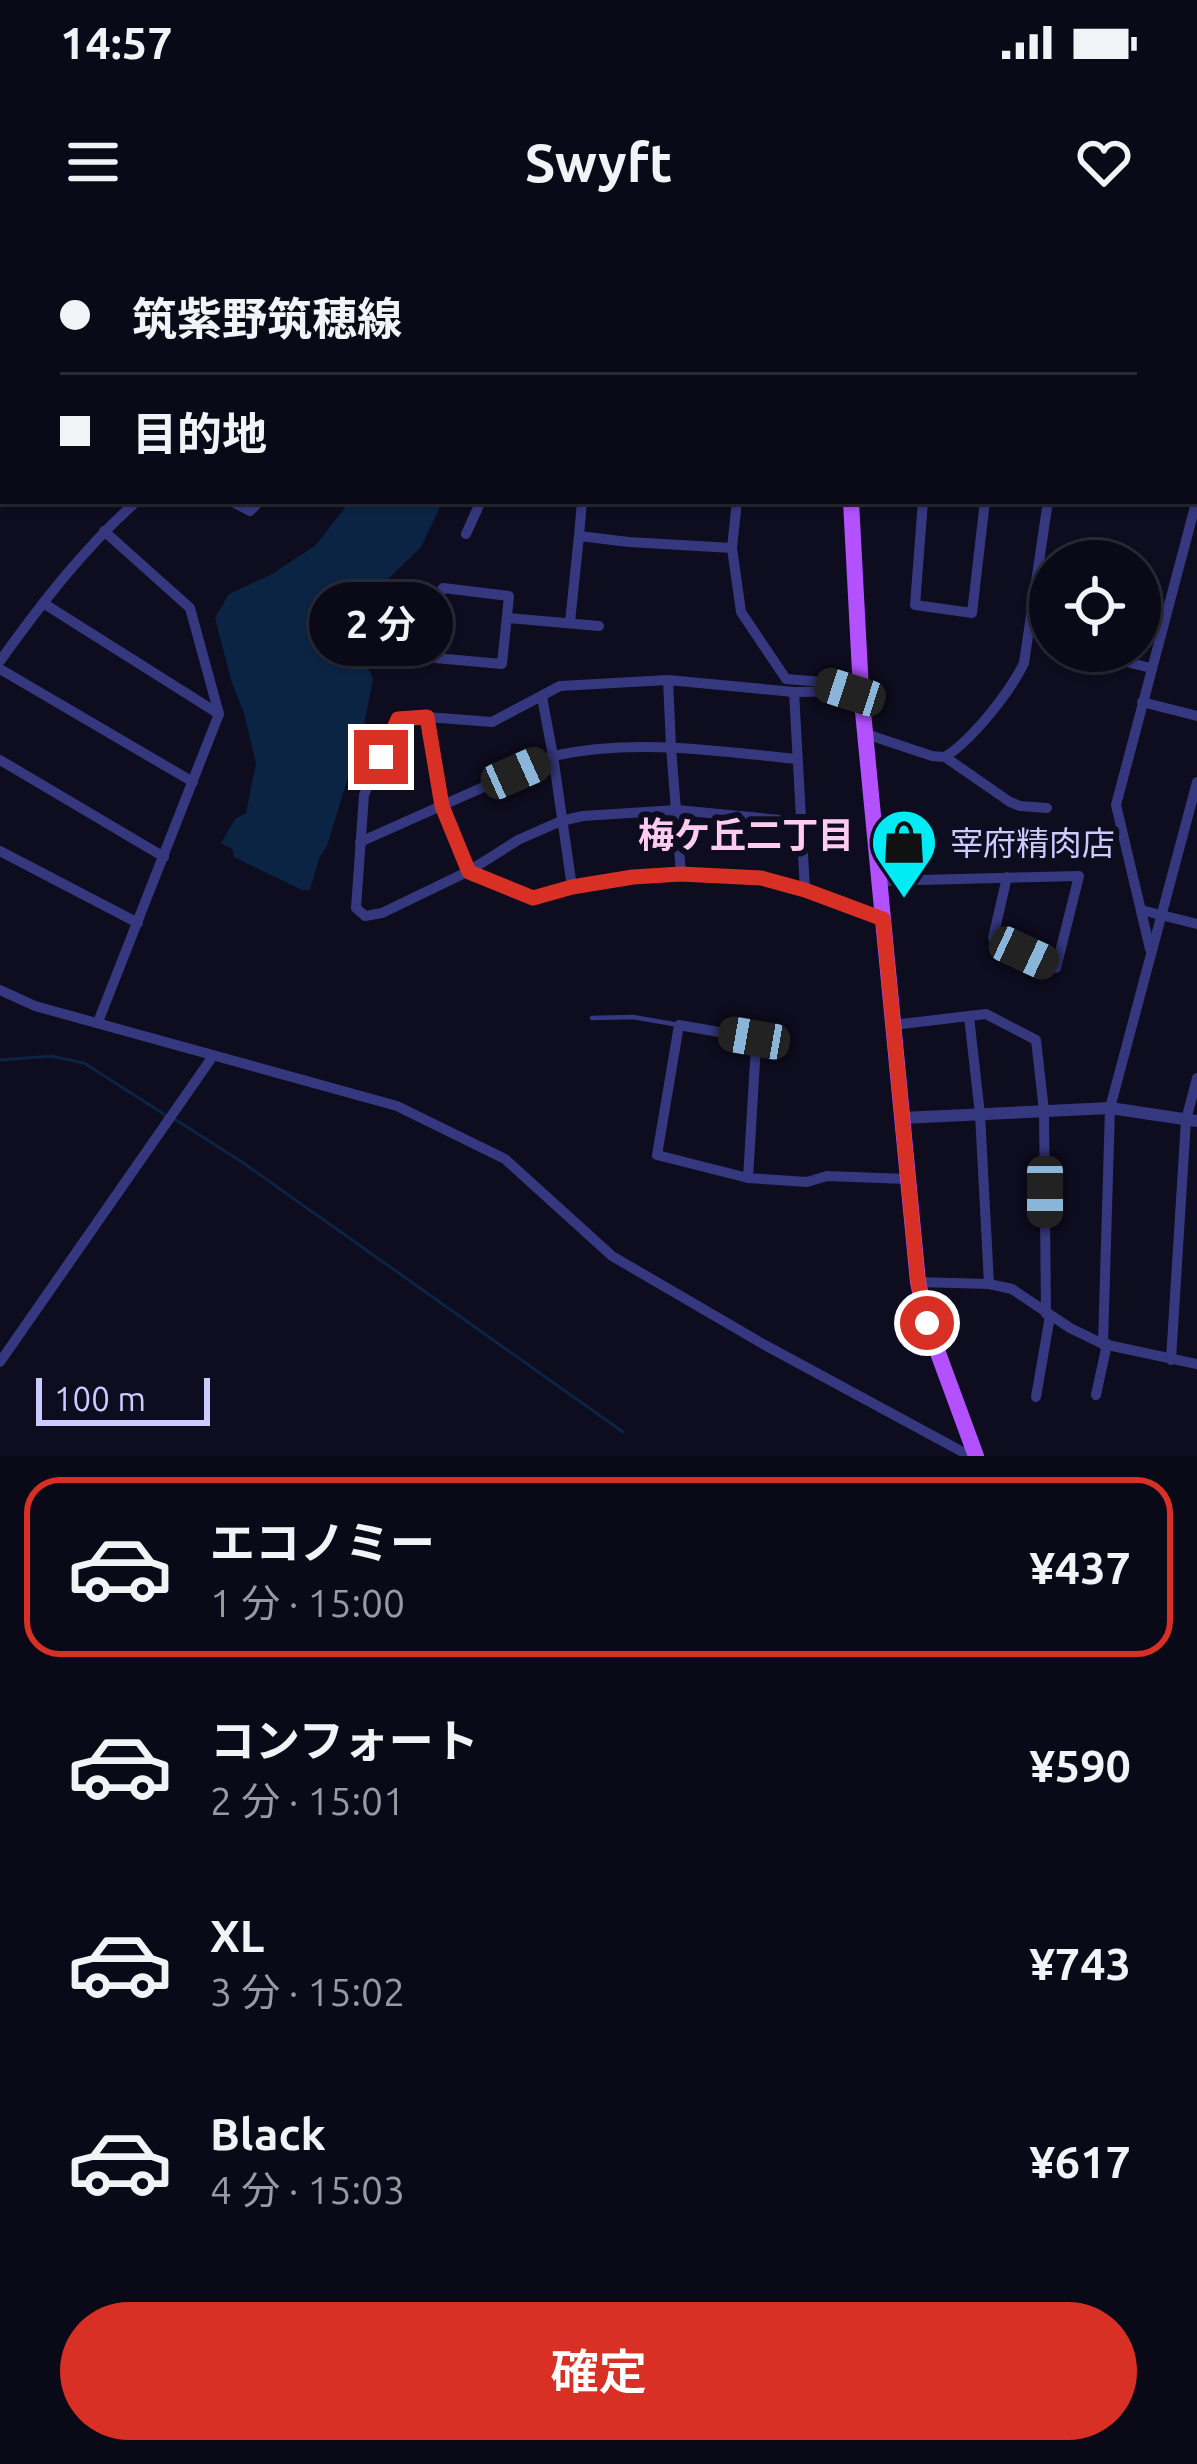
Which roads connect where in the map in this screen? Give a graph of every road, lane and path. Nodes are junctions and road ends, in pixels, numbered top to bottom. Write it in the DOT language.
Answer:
graph roads {
  1 [pos="134,504"];
  2 [pos="480,504"];
  3 [pos="582,504"];
  4 [pos="737,504"];
  5 [pos="851,504"];
  6 [pos="923,504"];
  7 [pos="985,504"];
  8 [pos="1048,504"];
  9 [pos="1196,504"];
  10 [pos="104,531"];
  11 [pos="466,534"];
  12 [pos="579,536"];
  13 [pos="1042,540"];
  14 [pos="732,548"];
  15 [pos="44,603"];
  16 [pos="508,618"];
  17 [pos="570,622"];
  18 [pos="599,626"];
  19 [pos="1029,628"];
  20 [pos="1161,631"];
  21 [pos="0,665"];
  22 [pos="1150,672"];
  23 [pos="668,680"];
  24 [pos="856,691"];
  25 [pos="794,692"];
  26 [pos="542,697"];
  27 [pos="1142,702"];
  28 [pos="219,714"];
  29 [pos="1197,716"];
  30 [pos="427,717"];
  31 [pos="866,734"];
  32 [pos="670,747"];
  33 [pos="553,756"];
  34 [pos="945,757"];
  35 [pos="797,759"];
  36 [pos="0,760"];
  37 [pos="193,782"];
  38 [pos="1197,782"];
  39 [pos="442,806"];
  40 [pos="1047,808"];
  41 [pos="677,810"];
  42 [pos="562,821"];
  43 [pos="802,822"];
  44 [pos="360,842"];
  45 [pos="0,851"];
  46 [pos="164,857"];
  47 [pos="469,872"];
  48 [pos="681,874"];
  49 [pos="1007,877"];
  50 [pos="880,881"];
  51 [pos="572,887"];
  52 [pos="805,890"];
  53 [pos="1141,910"];
  54 [pos="1161,914"];
  55 [pos="883,919"];
  56 [pos="138,922"];
  57 [pos="1197,924"];
  58 [pos="1150,950"];
  59 [pos="0,990"];
  60 [pos="969,1017"];
  61 [pos="592,1018"];
  62 [pos="98,1022"];
  63 [pos="893,1024"];
  64 [pos="679,1025"];
  65 [pos="213,1057"];
  66 [pos="1197,1078"];
  67 [pos="1110,1108"];
  68 [pos="1044,1111"];
  69 [pos="980,1114"];
  70 [pos="902,1118"];
  71 [pos="1191,1120"];
  72 [pos="748,1178"];
  73 [pos="907,1179"];
  74 [pos="918,1282"];
  75 [pos="989,1283"];
  76 [pos="1048,1315"];
  77 [pos="1105,1344"];
  78 [pos="1171,1360"];
  79 [pos="0,1362"];
  80 [pos="1197,1364"];
  81 [pos="1096,1395"];
  82 [pos="1036,1397"];
  83 [pos="973,1456"];
  1 -- 10 [label="street"];
  2 -- 11 [label="street"];
  3 -- 12 [label="street"];
  4 -- 14 [label="street"];
  5 -- 24 [label="main road"];
  6 -- 7 [label="street"];
  8 -- 13 [label="street"];
  9 -- 20 [label="street"];
  10 -- 15 [label="street"];
  10 -- 28 [label="street"];
  12 -- 14 [label="street"];
  12 -- 17 [label="street"];
  14 -- 24 [label="street"];
  15 -- 21 [label="street"];
  15 -- 28 [label="street"];
  16 -- 16 [label="street"];
  16 -- 17 [label="street"];
  17 -- 18 [label="street"];
  19 -- 34 [label="street"];
  21 -- 37 [label="street"];
  22 -- 27 [label="street"];
  23 -- 25 [label="street"];
  23 -- 26 [label="street"];
  23 -- 32 [label="street"];
  24 -- 25 [label="street"];
  24 -- 31 [label="main road"];
  25 -- 35 [label="street"];
  26 -- 30 [label="street"];
  26 -- 33 [label="street"];
  27 -- 29 [label="street"];
  27 -- 53 [label="street"];
  28 -- 37 [label="street"];
  30 -- 39 [label="street"];
  30 -- 44 [label="street"];
  31 -- 34 [label="street"];
  31 -- 50 [label="main road"];
  32 -- 33 [label="street"];
  32 -- 35 [label="street"];
  32 -- 41 [label="street"];
  33 -- 39 [label="street"];
  33 -- 42 [label="street"];
  34 -- 40 [label="street"];
  35 -- 43 [label="street"];
  36 -- 46 [label="street"];
  37 -- 46 [label="street"];
  38 -- 54 [label="street"];
  39 -- 44 [label="street"];
  39 -- 47 [label="street"];
  41 -- 42 [label="street"];
  41 -- 43 [label="street"];
  41 -- 48 [label="street"];
  42 -- 47 [label="street"];
  42 -- 51 [label="street"];
  43 -- 52 [label="street"];
  44 -- 47 [label="street"];
  45 -- 56 [label="street"];
  46 -- 56 [label="street"];
  47 -- 51 [label="street"];
  48 -- 51 [label="street"];
  48 -- 52 [label="street"];
  49 -- 49 [label="street"];
  49 -- 50 [label="street"];
  50 -- 55 [label="main road"];
  52 -- 55 [label="street"];
  53 -- 54 [label="street"];
  53 -- 58 [label="street"];
  54 -- 57 [label="street"];
  54 -- 58 [label="street"];
  55 -- 63 [label="main road"];
  56 -- 62 [label="street"];
  58 -- 67 [label="street"];
  59 -- 62 [label="street"];
  60 -- 63 [label="street"];
  60 -- 68 [label="street"];
  60 -- 69 [label="street"];
  61 -- 64 [label="lane"];
  62 -- 65 [label="street"];
  63 -- 70 [label="main road"];
  64 -- 72 [label="street"];
  64 -- 72 [label="street"];
  65 -- 79 [label="street"];
  65 -- 83 [label="street"];
  66 -- 71 [label="street"];
  67 -- 68 [label="street"];
  67 -- 71 [label="street"];
  67 -- 77 [label="street"];
  68 -- 69 [label="street"];
  68 -- 76 [label="street"];
  69 -- 70 [label="street"];
  69 -- 75 [label="street"];
  70 -- 73 [label="main road"];
  71 -- 78 [label="street"];
  72 -- 73 [label="street"];
  73 -- 74 [label="main road"];
  74 -- 75 [label="street"];
  74 -- 83 [label="main road"];
  75 -- 76 [label="street"];
  76 -- 77 [label="street"];
  76 -- 82 [label="street"];
  77 -- 78 [label="street"];
  77 -- 81 [label="street"];
  78 -- 80 [label="street"];
}
